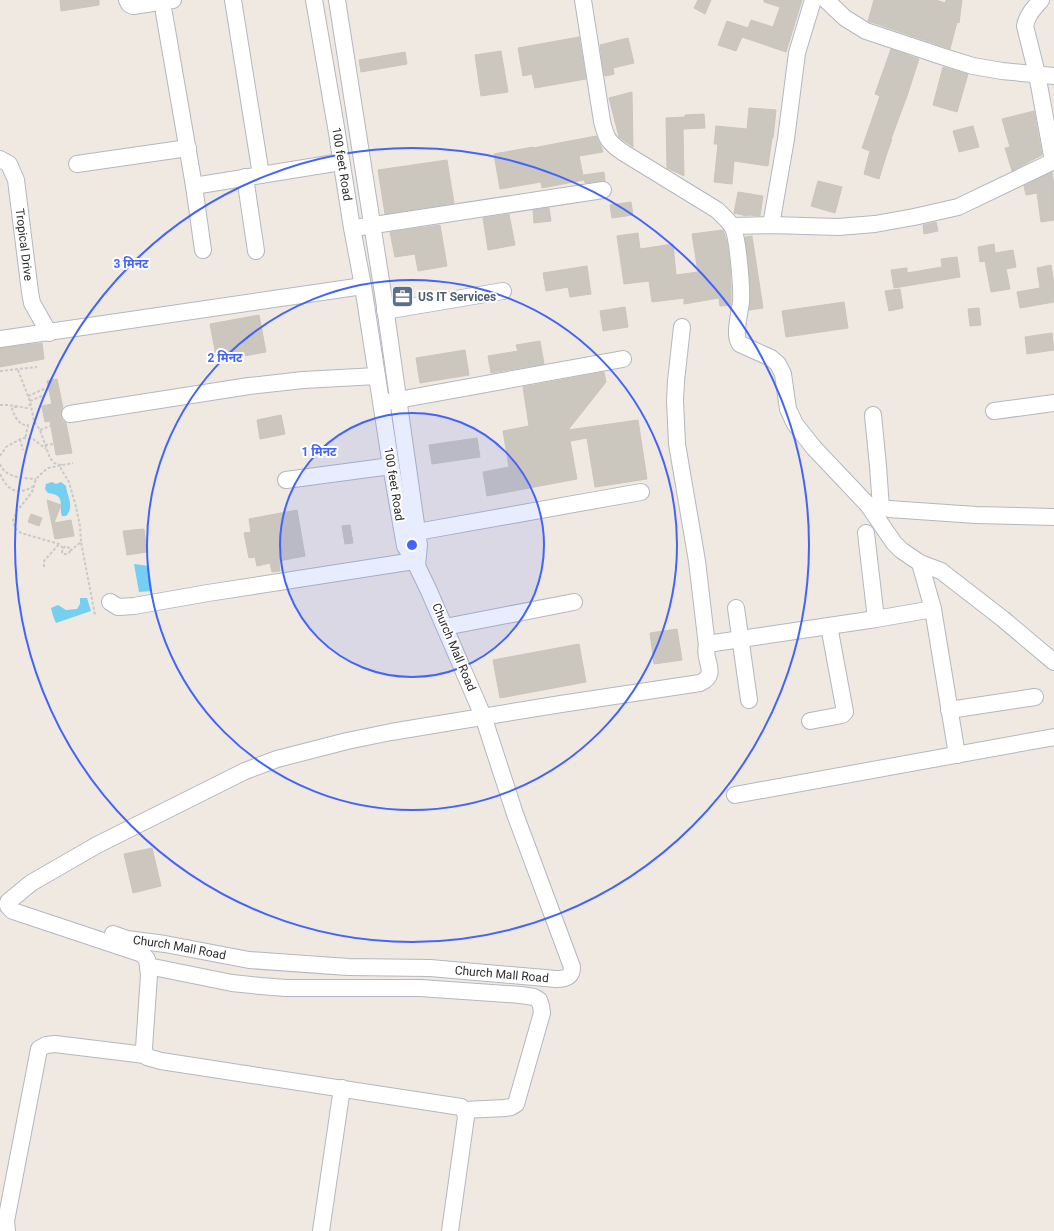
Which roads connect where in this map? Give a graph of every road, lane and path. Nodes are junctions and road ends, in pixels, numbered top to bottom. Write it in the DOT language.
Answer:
graph roads {
  1 [pos="126,0"];
  2 [pos="172,0"];
  3 [pos="233,0"];
  4 [pos="314,0"];
  5 [pos="337,0"];
  6 [pos="583,0"];
  7 [pos="813,0"];
  8 [pos="826,0"];
  9 [pos="1041,0"];
  10 [pos="164,14"];
  11 [pos="1037,74"];
  12 [pos="1054,76"];
  13 [pos="355,114"];
  14 [pos="334,117"];
  15 [pos="188,148"];
  16 [pos="0,159"];
  17 [pos="1054,161"];
  18 [pos="341,162"];
  19 [pos="77,164"];
  20 [pos="261,175"];
  21 [pos="245,178"];
  22 [pos="194,186"];
  23 [pos="603,190"];
  24 [pos="728,221"];
  25 [pos="372,225"];
  26 [pos="771,225"];
  27 [pos="352,228"];
  28 [pos="202,250"];
  29 [pos="256,251"];
  30 [pos="363,286"];
  31 [pos="503,291"];
  32 [pos="385,311"];
  33 [pos="682,327"];
  34 [pos="49,333"];
  35 [pos="0,339"];
  36 [pos="623,359"];
  37 [pos="37,368"];
  38 [pos="18,370"];
  39 [pos="0,371"];
  40 [pos="377,376"];
  41 [pos="44,389"];
  42 [pos="44,395"];
  43 [pos="28,396"];
  44 [pos="398,400"];
  45 [pos="30,402"];
  46 [pos="381,403"];
  47 [pos="1054,403"];
  48 [pos="0,405"];
  49 [pos="17,407"];
  50 [pos="994,411"];
  51 [pos="70,414"];
  52 [pos="873,415"];
  53 [pos="53,425"];
  54 [pos="40,430"];
  55 [pos="24,438"];
  56 [pos="20,439"];
  57 [pos="54,444"];
  58 [pos="45,445"];
  59 [pos="23,450"];
  60 [pos="46,450"];
  61 [pos="405,452"];
  62 [pos="0,456"];
  63 [pos="390,460"];
  64 [pos="73,463"];
  65 [pos="0,464"];
  66 [pos="61,465"];
  67 [pos="0,474"];
  68 [pos="36,479"];
  69 [pos="286,480"];
  70 [pos="34,486"];
  71 [pos="641,492"];
  72 [pos="874,506"];
  73 [pos="1054,517"];
  74 [pos="417,532"];
  75 [pos="866,533"];
  76 [pos="81,542"];
  77 [pos="59,544"];
  78 [pos="63,548"];
  79 [pos="70,551"];
  80 [pos="920,563"];
  81 [pos="415,564"];
  82 [pos="44,567"];
  83 [pos="110,602"];
  84 [pos="574,602"];
  85 [pos="736,608"];
  86 [pos="933,609"];
  87 [pos="95,615"];
  88 [pos="876,619"];
  89 [pos="829,626"];
  90 [pos="445,627"];
  91 [pos="740,639"];
  92 [pos="707,646"];
  93 [pos="1054,662"];
  94 [pos="1035,697"];
  95 [pos="749,700"];
  96 [pos="949,710"];
  97 [pos="483,716"];
  98 [pos="810,720"];
  99 [pos="1054,737"];
  100 [pos="957,755"];
  101 [pos="735,795"];
  102 [pos="4,903"];
  103 [pos="148,966"];
  104 [pos="145,1055"];
  105 [pos="342,1088"];
  106 [pos="464,1110"];
  107 [pos="6,1231"];
  108 [pos="321,1231"];
  109 [pos="450,1231"];
  1 -- 2 [label="street"];
  3 -- 20 [label="street"];
  4 -- 14 [label="street, 100 feet Road"];
  5 -- 13 [label="street, 100 feet Road"];
  6 -- 24 [label="street"];
  7 -- 26 [label="street"];
  8 -- 11 [label="street"];
  9 -- 11 [label="street"];
  10 -- 15 [label="street"];
  11 -- 12 [label="street"];
  11 -- 17 [label="street"];
  13 -- 14 [label="street"];
  13 -- 25 [label="street, 100 feet Road"];
  14 -- 18 [label="street, 100 feet Road"];
  15 -- 19 [label="street"];
  15 -- 22 [label="street"];
  16 -- 34 [label="street, Tropical Drive"];
  17 -- 26 [label="street"];
  18 -- 20 [label="street"];
  18 -- 27 [label="street, 100 feet Road"];
  20 -- 21 [label="street"];
  21 -- 22 [label="street"];
  21 -- 29 [label="street"];
  22 -- 28 [label="street"];
  23 -- 25 [label="street"];
  24 -- 26 [label="street"];
  24 -- 72 [label="street"];
  25 -- 27 [label="street"];
  25 -- 32 [label="street, 100 feet Road"];
  27 -- 30 [label="street, 100 feet Road"];
  30 -- 34 [label="street"];
  30 -- 40 [label="street, 100 feet Road"];
  31 -- 32 [label="street"];
  32 -- 44 [label="street, 100 feet Road"];
  33 -- 92 [label="street"];
  34 -- 35 [label="street"];
  36 -- 44 [label="street"];
  37 -- 38 [label="path"];
  38 -- 39 [label="path"];
  38 -- 43 [label="path"];
  40 -- 46 [label="street, 100 feet Road"];
  40 -- 51 [label="street"];
  41 -- 43 [label="path"];
  42 -- 45 [label="path"];
  43 -- 45 [label="path"];
  44 -- 46 [label="street"];
  44 -- 61 [label="street, 100 feet Road"];
  45 -- 49 [label="path"];
  45 -- 54 [label="path"];
  46 -- 63 [label="street, 100 feet Road"];
  47 -- 50 [label="street"];
  48 -- 49 [label="path"];
  49 -- 55 [label="path"];
  52 -- 72 [label="street"];
  53 -- 54 [label="path"];
  54 -- 58 [label="path"];
  55 -- 56 [label="path"];
  55 -- 60 [label="path"];
  56 -- 59 [label="path"];
  56 -- 62 [label="path"];
  57 -- 58 [label="path"];
  58 -- 60 [label="path"];
  60 -- 66 [label="path"];
  61 -- 63 [label="street"];
  61 -- 74 [label="street, 100 feet Road"];
  63 -- 69 [label="street"];
  63 -- 81 [label="street, 100 feet Road"];
  64 -- 66 [label="path"];
  65 -- 68 [label="path"];
  66 -- 68 [label="path"];
  66 -- 76 [label="path"];
  67 -- 70 [label="path"];
  68 -- 70 [label="path"];
  70 -- 77 [label="path"];
  71 -- 74 [label="street"];
  72 -- 73 [label="street"];
  72 -- 80 [label="street"];
  74 -- 81 [label="street, 100 feet Road"];
  75 -- 88 [label="street"];
  76 -- 79 [label="path"];
  76 -- 87 [label="path"];
  77 -- 78 [label="path"];
  77 -- 82 [label="path"];
  78 -- 79 [label="path"];
  78 -- 79 [label="path"];
  80 -- 86 [label="street"];
  80 -- 93 [label="street"];
  81 -- 83 [label="street"];
  81 -- 90 [label="street, Church Mall Road"];
  84 -- 90 [label="street"];
  85 -- 91 [label="street"];
  86 -- 88 [label="street"];
  86 -- 96 [label="street"];
  88 -- 89 [label="street"];
  89 -- 91 [label="street"];
  89 -- 98 [label="street"];
  90 -- 97 [label="street, Church Mall Road"];
  91 -- 92 [label="street"];
  91 -- 95 [label="street"];
  92 -- 97 [label="street"];
  94 -- 96 [label="street"];
  96 -- 100 [label="street"];
  97 -- 102 [label="street"];
  97 -- 102 [label="street, Church Mall Road"];
  99 -- 100 [label="street"];
  100 -- 101 [label="street"];
  102 -- 103 [label="street"];
  103 -- 104 [label="street"];
  103 -- 106 [label="street"];
  104 -- 105 [label="street"];
  104 -- 107 [label="street"];
  105 -- 106 [label="street"];
  105 -- 108 [label="street"];
  106 -- 109 [label="street"];
}
